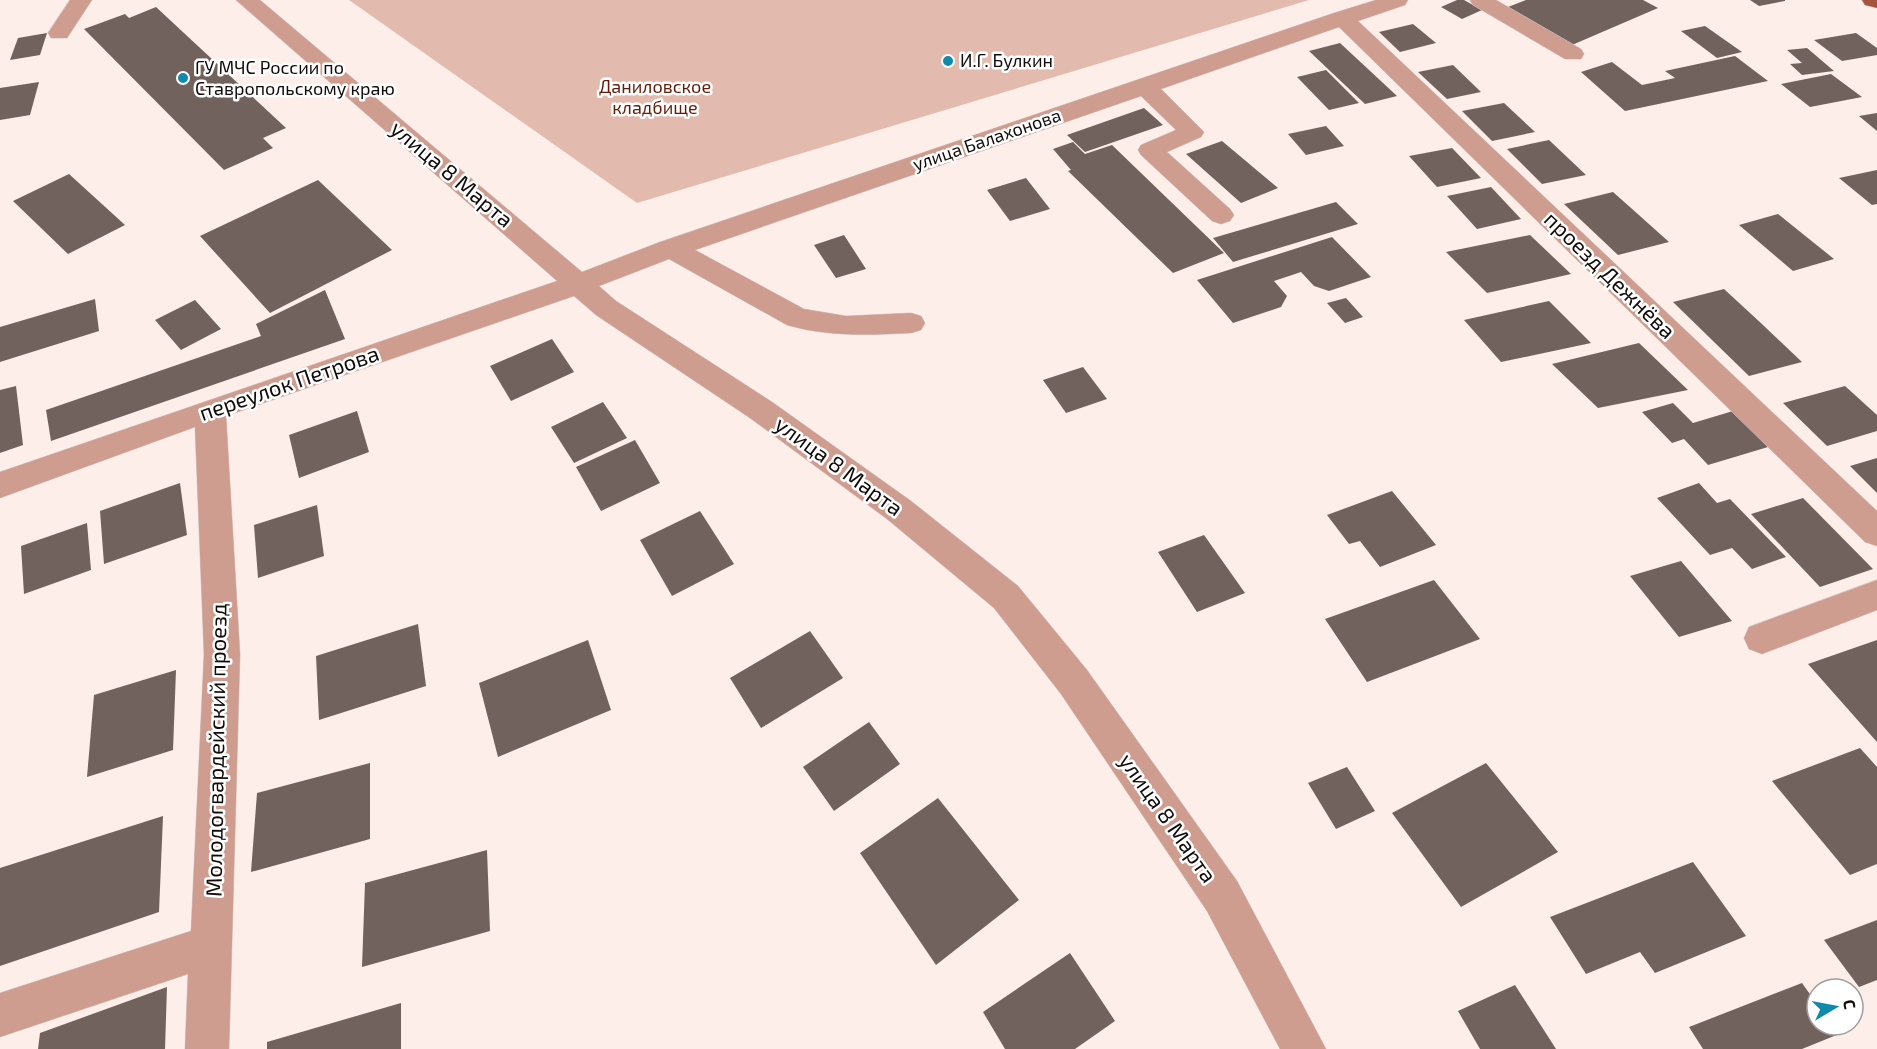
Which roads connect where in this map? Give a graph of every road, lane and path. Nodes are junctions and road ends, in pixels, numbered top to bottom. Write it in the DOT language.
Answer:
graph roads {
  1 [pos="81,0"];
  2 [pos="247,0"];
  3 [pos="1397,0"];
  4 [pos="1481,0"];
  5 [pos="1873,0"];
  6 [pos="1877,2"];
  7 [pos="1342,18"];
  8 [pos="60,33"];
  9 [pos="1573,54"];
  10 [pos="1144,86"];
  11 [pos="1221,214"];
  12 [pos="670,249"];
  13 [pos="579,284"];
  14 [pos="911,323"];
  15 [pos="210,410"];
  16 [pos="0,485"];
  17 [pos="1877,532"];
  18 [pos="1877,595"];
  19 [pos="1762,638"];
  20 [pos="210,946"];
  21 [pos="0,1015"];
  22 [pos="207,1049"];
  23 [pos="1304,1049"];
  1 -- 8 [label="street"];
  2 -- 13 [label="street, улица 8 Марта"];
  3 -- 7 [label="street, улица Балахонова"];
  4 -- 9 [label="street"];
  5 -- 6 [label="main road"];
  7 -- 10 [label="street, улица Балахонова"];
  7 -- 17 [label="street, проезд Дежнёва"];
  10 -- 11 [label="street"];
  10 -- 12 [label="street, улица Балахонова"];
  12 -- 13 [label="street, улица Балахонова"];
  12 -- 14 [label="street"];
  13 -- 15 [label="street, переулок Петрова"];
  13 -- 23 [label="street, улица 8 Марта"];
  15 -- 16 [label="street, переулок Петрова"];
  15 -- 20 [label="street, Молодогвардейский проезд"];
  18 -- 19 [label="street"];
  20 -- 21 [label="street"];
  20 -- 22 [label="street, Молодогвардейский проезд"];
}
